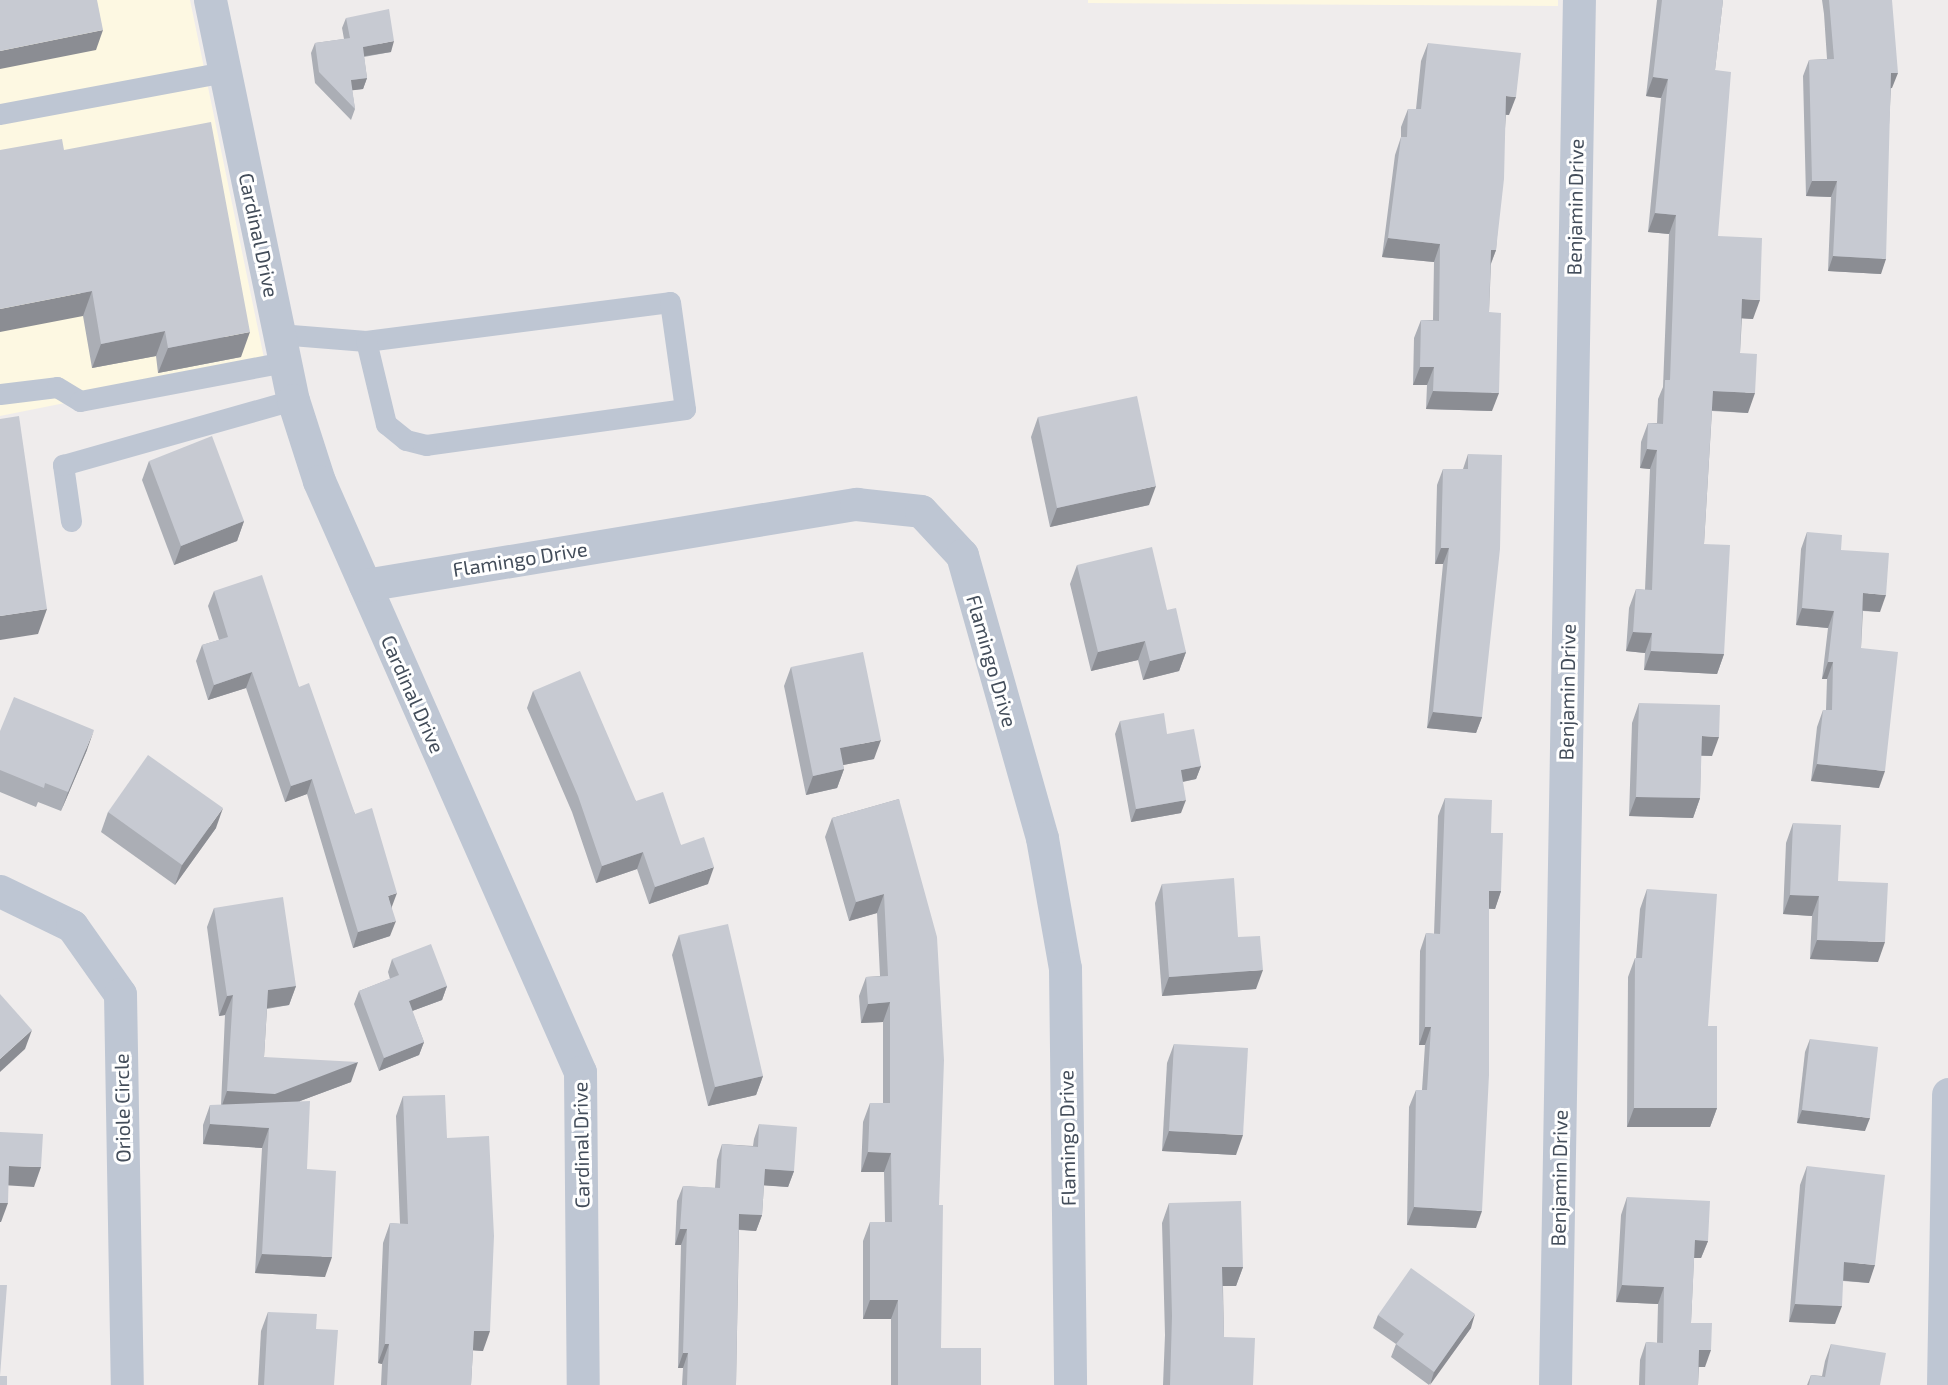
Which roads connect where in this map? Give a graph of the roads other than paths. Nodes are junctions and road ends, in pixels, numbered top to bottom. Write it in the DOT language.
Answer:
graph roads {
  1 [pos="210,0"];
  2 [pos="1579,0"];
  3 [pos="225,72"];
  4 [pos="0,114"];
  5 [pos="366,341"];
  6 [pos="282,348"];
  7 [pos="0,394"];
  8 [pos="293,400"];
  9 [pos="71,521"];
  10 [pos="365,585"];
  11 [pos="0,891"];
  12 [pos="1948,1094"];
  13 [pos="127,1385"];
  14 [pos="583,1385"];
  15 [pos="1071,1385"];
  16 [pos="1555,1385"];
  17 [pos="1943,1385"];
  1 -- 3 [label="street, Cardinal Drive"];
  2 -- 16 [label="street, Benjamin Drive"];
  3 -- 4 [label="lane"];
  3 -- 6 [label="street, Cardinal Drive"];
  5 -- 5 [label="lane"];
  5 -- 6 [label="lane"];
  6 -- 7 [label="lane"];
  6 -- 8 [label="street, Cardinal Drive"];
  8 -- 9 [label="lane"];
  8 -- 10 [label="street, Cardinal Drive"];
  10 -- 14 [label="street, Cardinal Drive"];
  10 -- 15 [label="street, Flamingo Drive"];
  11 -- 13 [label="street, Oriole Circle"];
  12 -- 17 [label="street"];
}
